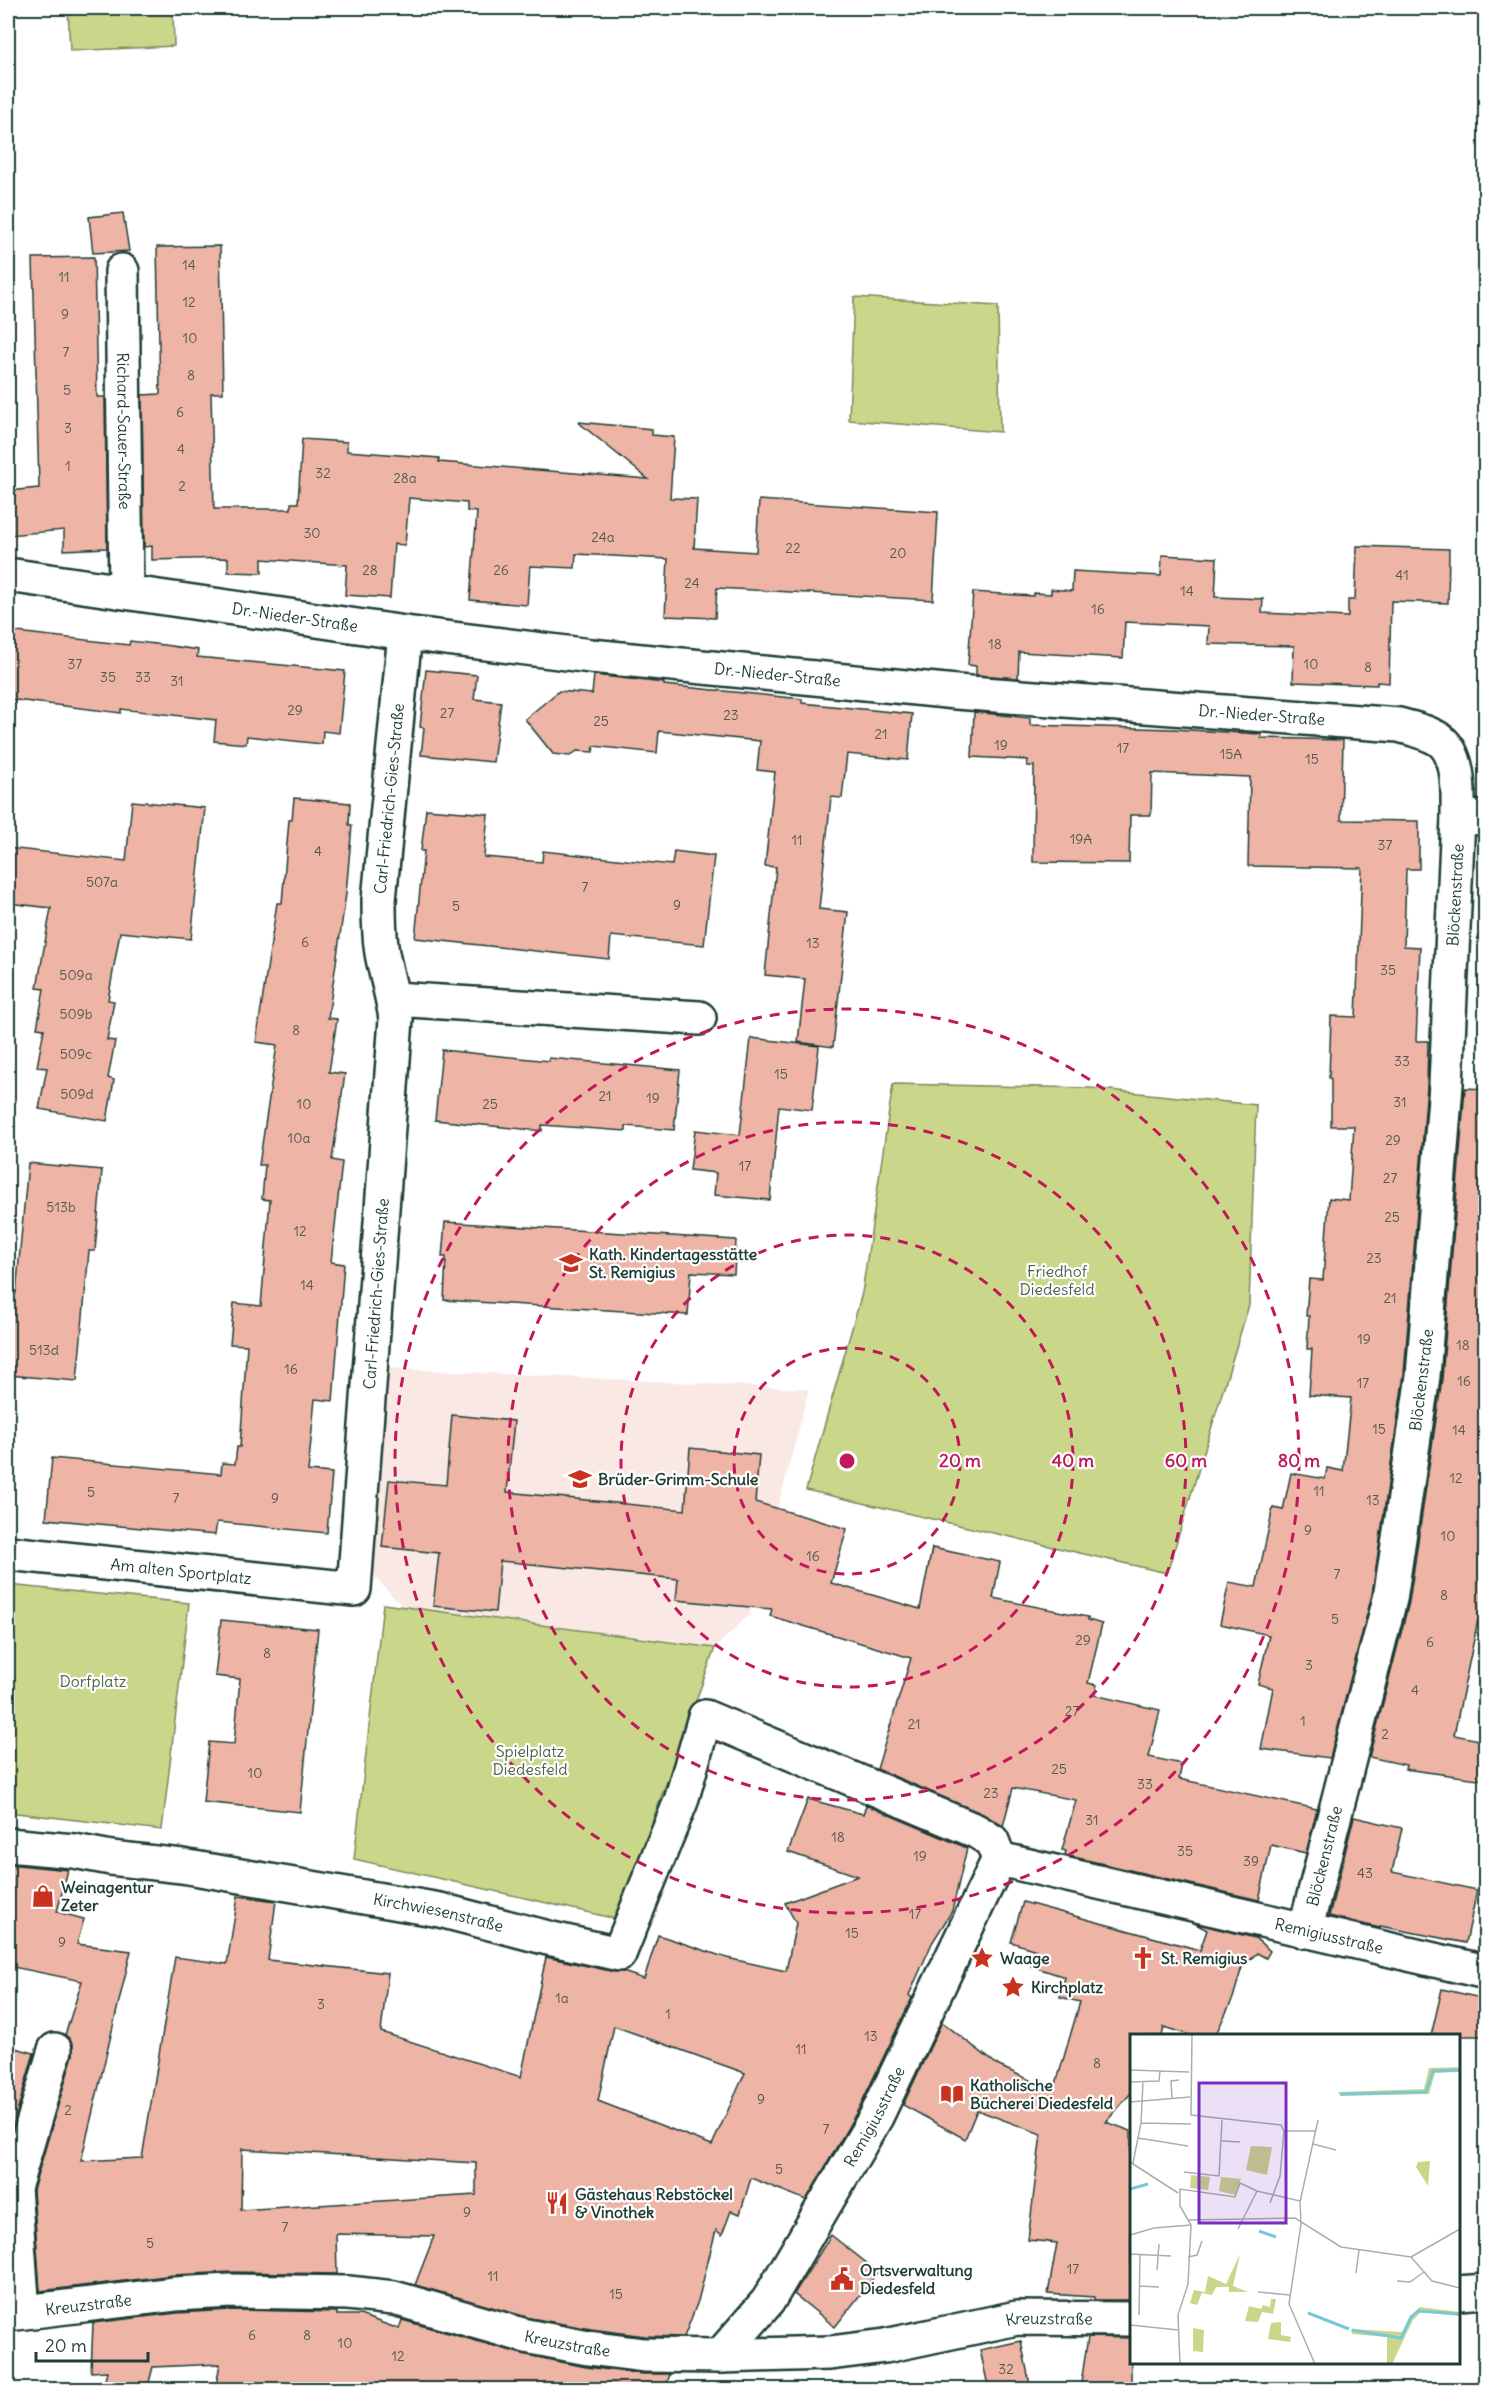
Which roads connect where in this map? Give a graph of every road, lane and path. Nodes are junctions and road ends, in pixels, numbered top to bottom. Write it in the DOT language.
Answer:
graph roads {
  1 [pos="122,271"];
  2 [pos="8,575"];
  3 [pos="126,592"];
  4 [pos="405,633"];
  5 [pos="1472,818"];
  6 [pos="394,999"];
  7 [pos="699,1018"];
  8 [pos="8,1553"];
  9 [pos="354,1589"];
  10 [pos="8,1845"];
  11 [pos="999,1859"];
  12 [pos="1305,1931"];
  13 [pos="1485,1972"];
  14 [pos="55,2050"];
  15 [pos="1485,2291"];
  16 [pos="1460,2293"];
  17 [pos="15,2313"];
  18 [pos="1130,2319"];
  19 [pos="720,2356"];
  1 -- 3 [label="street, Richard-Sauer-Straße"];
  2 -- 3 [label="street, Dr.-Nieder-Straße"];
  3 -- 4 [label="street, Dr.-Nieder-Straße"];
  4 -- 5 [label="street, Dr.-Nieder-Straße"];
  4 -- 6 [label="street, Carl-Friedrich-Gies-Straße"];
  5 -- 12 [label="street, Blöckenstraße"];
  6 -- 7 [label="street"];
  6 -- 9 [label="street, Carl-Friedrich-Gies-Straße"];
  8 -- 9 [label="street, Am alten Sportplatz"];
  10 -- 11 [label="street, Kirchwiesenstraße"];
  11 -- 12 [label="street, Remigiusstraße"];
  11 -- 19 [label="street, Remigiusstraße"];
  12 -- 13 [label="street, Remigiusstraße"];
  14 -- 17 [label="street"];
  15 -- 16 [label="street"];
  17 -- 19 [label="street, Kreuzstraße"];
  18 -- 19 [label="street, Kreuzstraße"];
}
